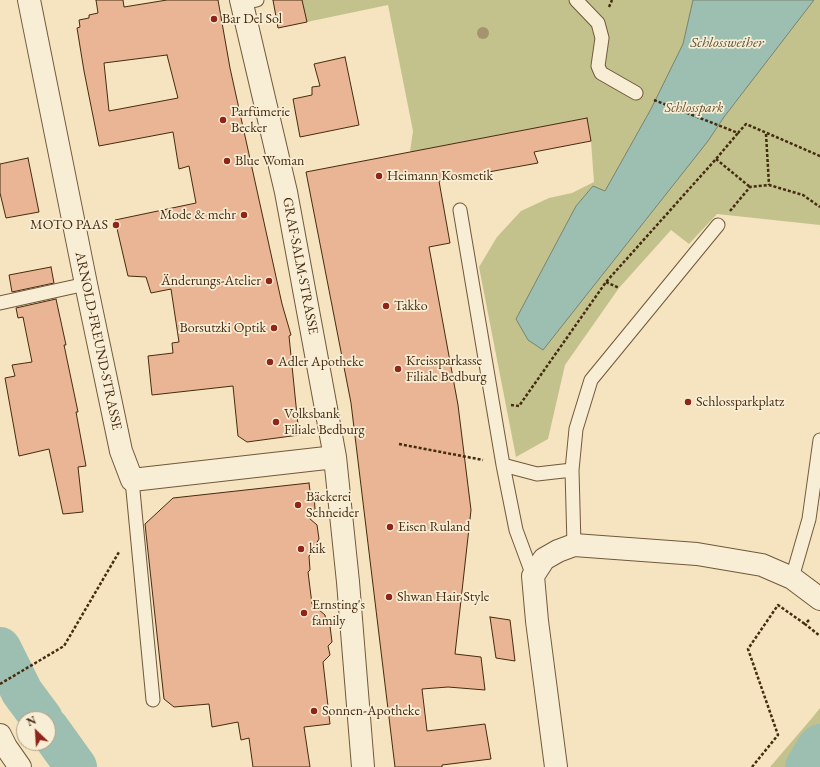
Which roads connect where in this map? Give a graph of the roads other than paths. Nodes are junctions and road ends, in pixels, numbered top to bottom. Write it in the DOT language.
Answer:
graph roads {
  1 [pos="30,0"];
  2 [pos="576,0"];
  3 [pos="246,1"];
  4 [pos="636,93"];
  5 [pos="460,210"];
  6 [pos="718,225"];
  7 [pos="86,284"];
  8 [pos="0,303"];
  9 [pos="820,440"];
  10 [pos="335,457"];
  11 [pos="503,465"];
  12 [pos="572,470"];
  13 [pos="132,480"];
  14 [pos="574,545"];
  15 [pos="533,576"];
  16 [pos="792,578"];
  17 [pos="820,599"];
  18 [pos="153,700"];
  19 [pos="2,744"];
  20 [pos="20,767"];
  21 [pos="363,767"];
  22 [pos="556,767"];
  1 -- 7 [label="street, ARNOLD-FREUND-STRASSE"];
  2 -- 4 [label="lane"];
  3 -- 10 [label="street, GRAF-SALM-STRASSE"];
  5 -- 11 [label="lane"];
  6 -- 12 [label="lane"];
  7 -- 8 [label="lane"];
  7 -- 13 [label="street, ARNOLD-FREUND-STRASSE"];
  9 -- 16 [label="lane"];
  10 -- 13 [label="street"];
  10 -- 21 [label="street, GRAF-SALM-STRASSE"];
  11 -- 12 [label="lane"];
  11 -- 15 [label="lane"];
  12 -- 14 [label="lane"];
  13 -- 18 [label="lane"];
  14 -- 15 [label="street"];
  14 -- 16 [label="street"];
  15 -- 22 [label="street"];
  16 -- 17 [label="street"];
  19 -- 20 [label="street"];
}
